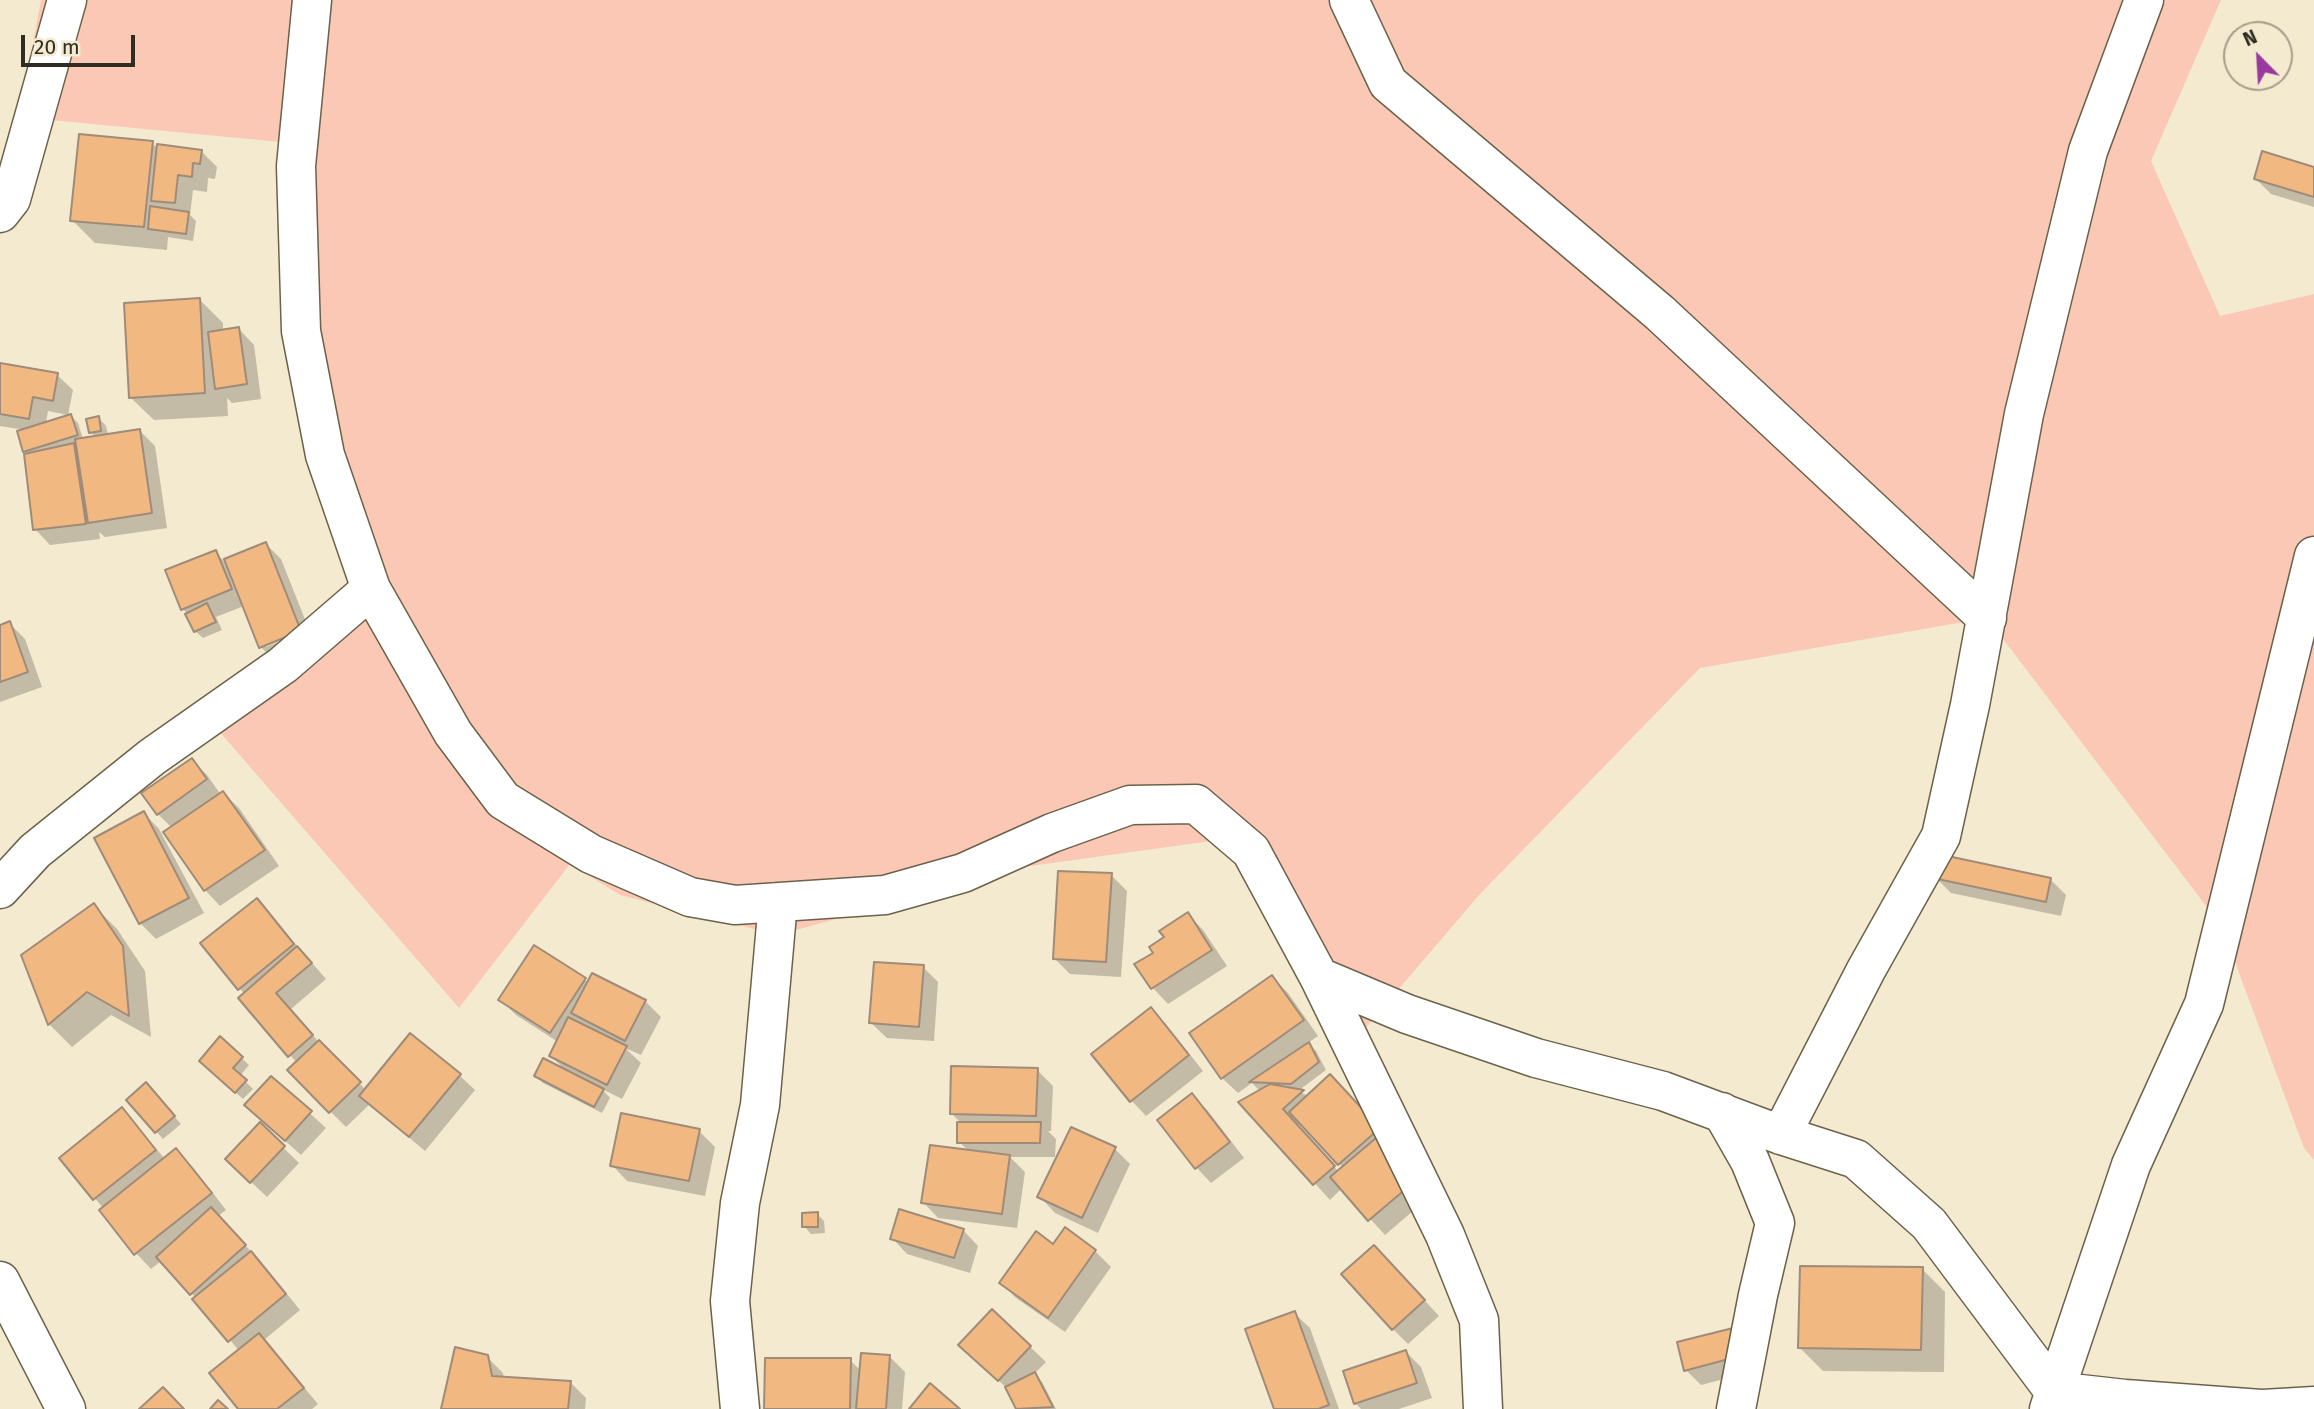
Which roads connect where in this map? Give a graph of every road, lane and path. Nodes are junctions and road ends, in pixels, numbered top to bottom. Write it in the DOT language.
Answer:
graph roads {
  1 [pos="67,0"];
  2 [pos="312,0"];
  3 [pos="1349,0"];
  4 [pos="2144,0"];
  5 [pos="0,213"];
  6 [pos="2314,555"];
  7 [pos="371,589"];
  8 [pos="1987,618"];
  9 [pos="0,889"];
  10 [pos="778,902"];
  11 [pos="1319,977"];
  12 [pos="1721,1112"];
  13 [pos="1781,1135"];
  14 [pos="0,1281"];
  15 [pos="2052,1400"];
  16 [pos="2314,1406"];
  17 [pos="65,1409"];
  18 [pos="740,1409"];
  19 [pos="1483,1409"];
  20 [pos="1736,1409"];
  21 [pos="2262,1409"];
  1 -- 5 [label="street"];
  2 -- 7 [label="street"];
  3 -- 8 [label="street"];
  4 -- 8 [label="street"];
  6 -- 15 [label="street"];
  7 -- 9 [label="street"];
  7 -- 10 [label="street"];
  8 -- 13 [label="street"];
  10 -- 11 [label="street"];
  10 -- 18 [label="street"];
  11 -- 12 [label="street"];
  11 -- 19 [label="street"];
  12 -- 13 [label="street"];
  12 -- 20 [label="street"];
  13 -- 15 [label="street"];
  14 -- 17 [label="street"];
  15 -- 21 [label="street"];
  16 -- 21 [label="street"];
}
